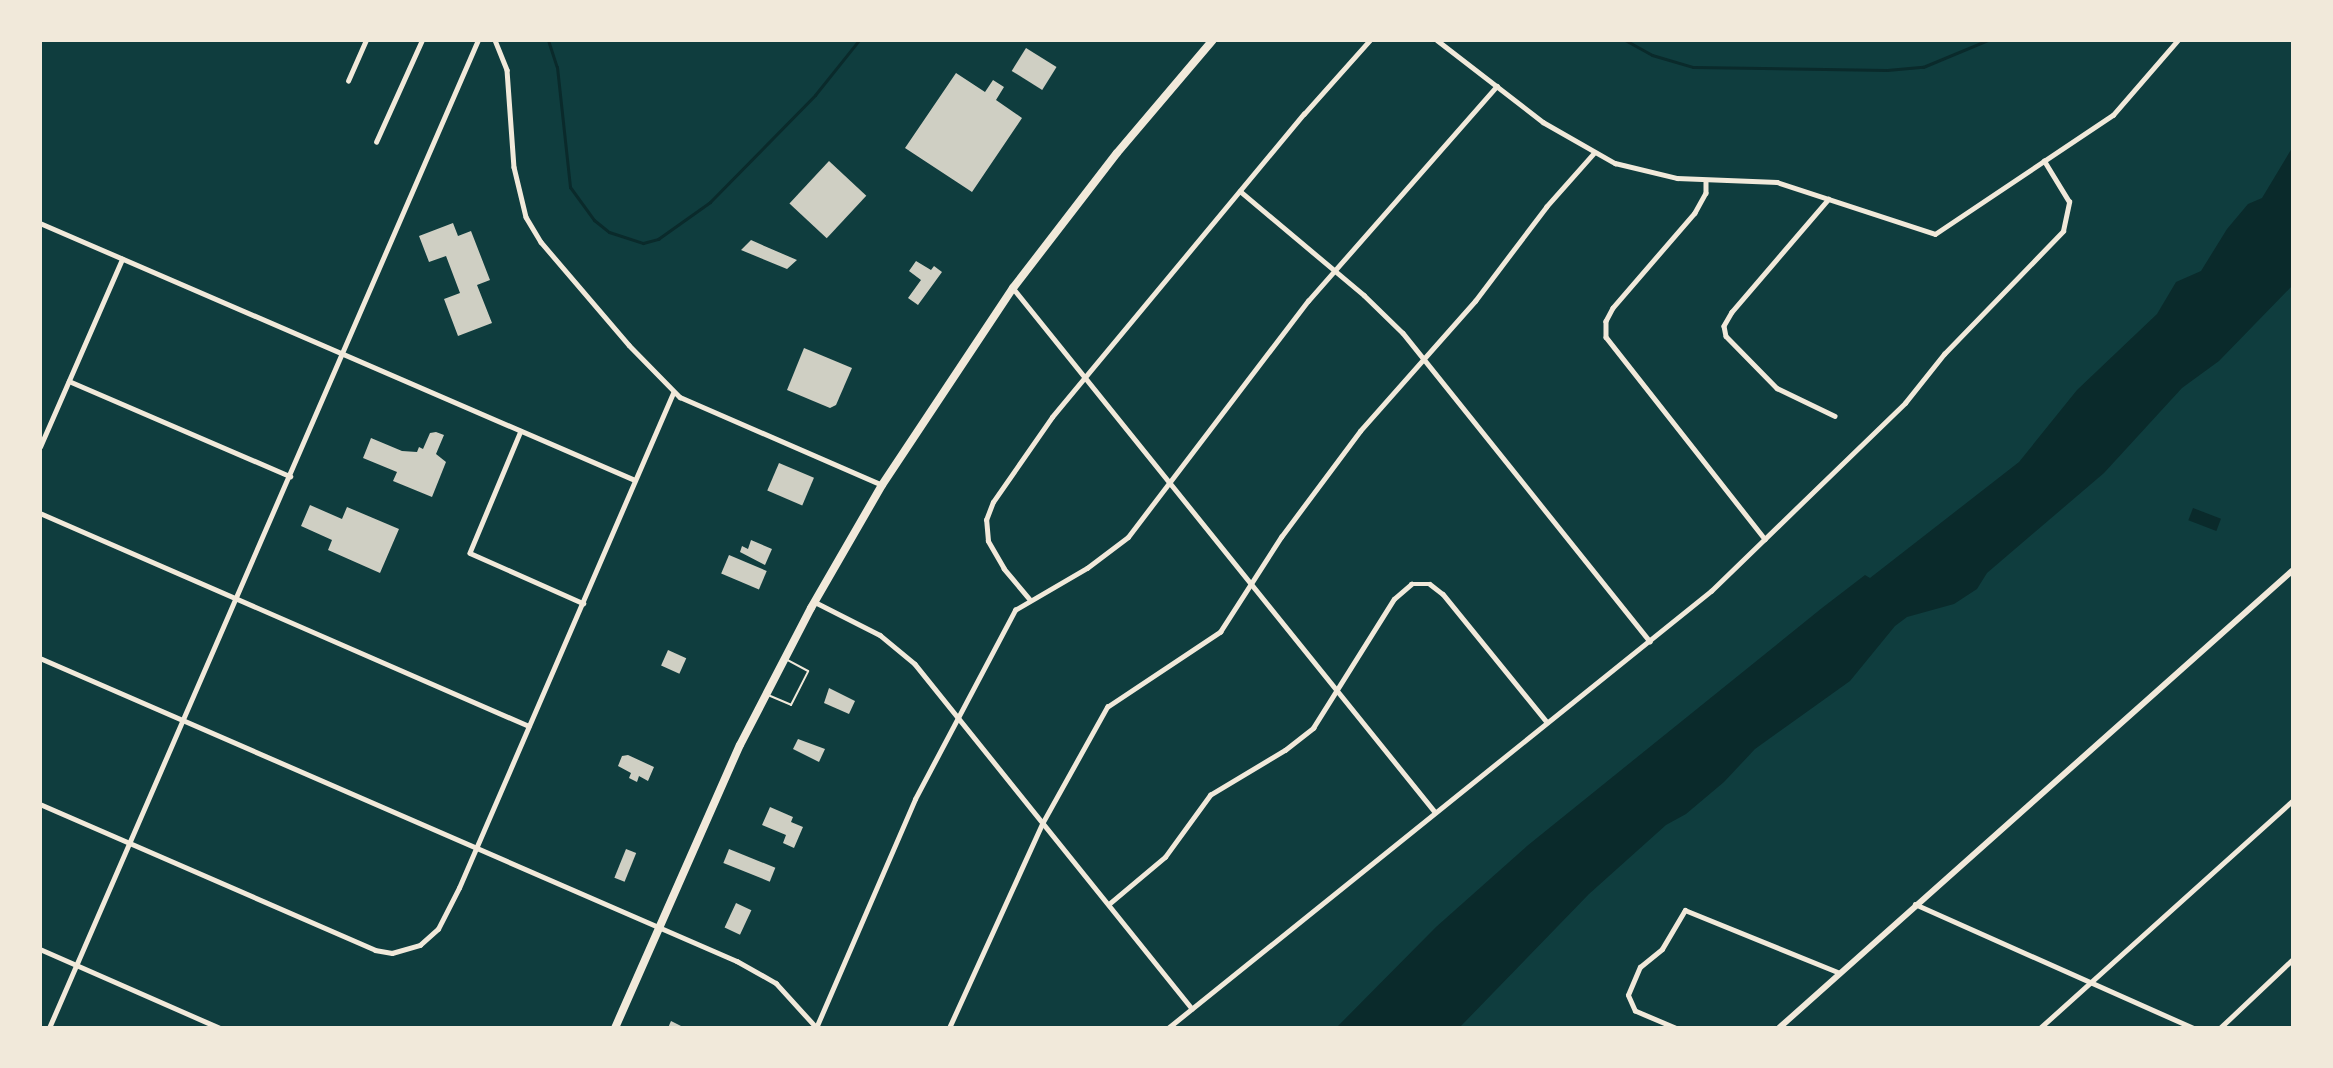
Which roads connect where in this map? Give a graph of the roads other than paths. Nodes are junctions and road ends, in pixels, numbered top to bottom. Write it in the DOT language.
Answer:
graph roads {
  1 [pos="366,40"];
  2 [pos="422,40"];
  3 [pos="478,40"];
  4 [pos="495,40"];
  5 [pos="1213,40"];
  6 [pos="1370,40"];
  7 [pos="1437,40"];
  8 [pos="2178,40"];
  9 [pos="348,81"];
  10 [pos="1497,86"];
  11 [pos="376,142"];
  12 [pos="1594,153"];
  13 [pos="2044,161"];
  14 [pos="1706,180"];
  15 [pos="1240,191"];
  16 [pos="1829,199"];
  17 [pos="40,223"];
  18 [pos="122,259"];
  19 [pos="1335,271"];
  20 [pos="1013,288"];
  21 [pos="342,354"];
  22 [pos="1424,357"];
  23 [pos="1086,376"];
  24 [pos="69,381"];
  25 [pos="673,393"];
  26 [pos="1835,416"];
  27 [pos="522,431"];
  28 [pos="40,447"];
  29 [pos="290,476"];
  30 [pos="635,480"];
  31 [pos="1170,480"];
  32 [pos="882,485"];
  33 [pos="40,513"];
  34 [pos="1765,539"];
  35 [pos="2292,571"];
  36 [pos="1251,585"];
  37 [pos="237,599"];
  38 [pos="1029,599"];
  39 [pos="815,602"];
  40 [pos="582,603"];
  41 [pos="1650,641"];
  42 [pos="40,658"];
  43 [pos="784,658"];
  44 [pos="1337,690"];
  45 [pos="766,694"];
  46 [pos="957,716"];
  47 [pos="184,720"];
  48 [pos="1547,722"];
  49 [pos="529,726"];
  50 [pos="2292,801"];
  51 [pos="40,804"];
  52 [pos="1435,813"];
  53 [pos="1043,822"];
  54 [pos="130,843"];
  55 [pos="476,848"];
  56 [pos="1109,904"];
  57 [pos="1915,904"];
  58 [pos="659,927"];
  59 [pos="40,949"];
  60 [pos="2292,960"];
  61 [pos="77,965"];
  62 [pos="1840,973"];
  63 [pos="2092,982"];
  64 [pos="1192,1008"];
  65 [pos="817,1027"];
  66 [pos="49,1028"];
  67 [pos="220,1028"];
  68 [pos="615,1028"];
  69 [pos="949,1028"];
  70 [pos="1168,1028"];
  71 [pos="1675,1028"];
  72 [pos="1779,1028"];
  73 [pos="2040,1028"];
  74 [pos="2193,1028"];
  75 [pos="2220,1028"];
  1 -- 9 [label="street"];
  2 -- 11 [label="street"];
  3 -- 21 [label="street"];
  4 -- 25 [label="street"];
  5 -- 20 [label="highway"];
  6 -- 15 [label="street"];
  7 -- 10 [label="street"];
  8 -- 13 [label="street"];
  10 -- 12 [label="street"];
  10 -- 19 [label="street"];
  12 -- 14 [label="street"];
  12 -- 22 [label="street"];
  13 -- 16 [label="street"];
  13 -- 34 [label="street"];
  14 -- 16 [label="street"];
  14 -- 34 [label="street"];
  15 -- 19 [label="street"];
  15 -- 23 [label="street"];
  16 -- 26 [label="street"];
  17 -- 18 [label="street"];
  18 -- 21 [label="street"];
  18 -- 24 [label="street"];
  19 -- 22 [label="street"];
  19 -- 31 [label="street"];
  20 -- 23 [label="street"];
  20 -- 32 [label="highway"];
  21 -- 27 [label="street"];
  21 -- 29 [label="street"];
  22 -- 36 [label="street"];
  22 -- 41 [label="street"];
  23 -- 31 [label="street"];
  23 -- 38 [label="street"];
  24 -- 28 [label="street"];
  24 -- 29 [label="street"];
  25 -- 30 [label="street"];
  25 -- 32 [label="street"];
  27 -- 30 [label="street"];
  27 -- 40 [label="street"];
  29 -- 37 [label="street"];
  30 -- 40 [label="street"];
  31 -- 36 [label="street"];
  31 -- 38 [label="street"];
  32 -- 39 [label="highway"];
  33 -- 37 [label="street"];
  34 -- 41 [label="street"];
  35 -- 57 [label="street"];
  36 -- 44 [label="street"];
  36 -- 53 [label="street"];
  37 -- 47 [label="street"];
  37 -- 49 [label="street"];
  38 -- 46 [label="street"];
  39 -- 43 [label="highway"];
  39 -- 46 [label="street"];
  40 -- 49 [label="street"];
  41 -- 48 [label="street"];
  42 -- 47 [label="street"];
  43 -- 45 [label="highway"];
  43 -- 45 [label="lane"];
  44 -- 48 [label="street"];
  44 -- 52 [label="street"];
  44 -- 56 [label="street"];
  45 -- 58 [label="highway"];
  46 -- 53 [label="street"];
  46 -- 65 [label="street"];
  47 -- 54 [label="street"];
  47 -- 55 [label="street"];
  48 -- 52 [label="street"];
  49 -- 55 [label="street"];
  50 -- 63 [label="street"];
  51 -- 54 [label="street"];
  52 -- 64 [label="street"];
  53 -- 56 [label="street"];
  53 -- 69 [label="street"];
  54 -- 55 [label="street"];
  54 -- 61 [label="street"];
  55 -- 58 [label="street"];
  56 -- 64 [label="street"];
  57 -- 62 [label="street"];
  57 -- 63 [label="street"];
  58 -- 65 [label="street"];
  58 -- 68 [label="highway"];
  59 -- 61 [label="street"];
  60 -- 75 [label="street"];
  61 -- 66 [label="street"];
  61 -- 67 [label="street"];
  62 -- 71 [label="street"];
  62 -- 72 [label="street"];
  63 -- 73 [label="street"];
  63 -- 74 [label="street"];
  64 -- 70 [label="street"];
}
